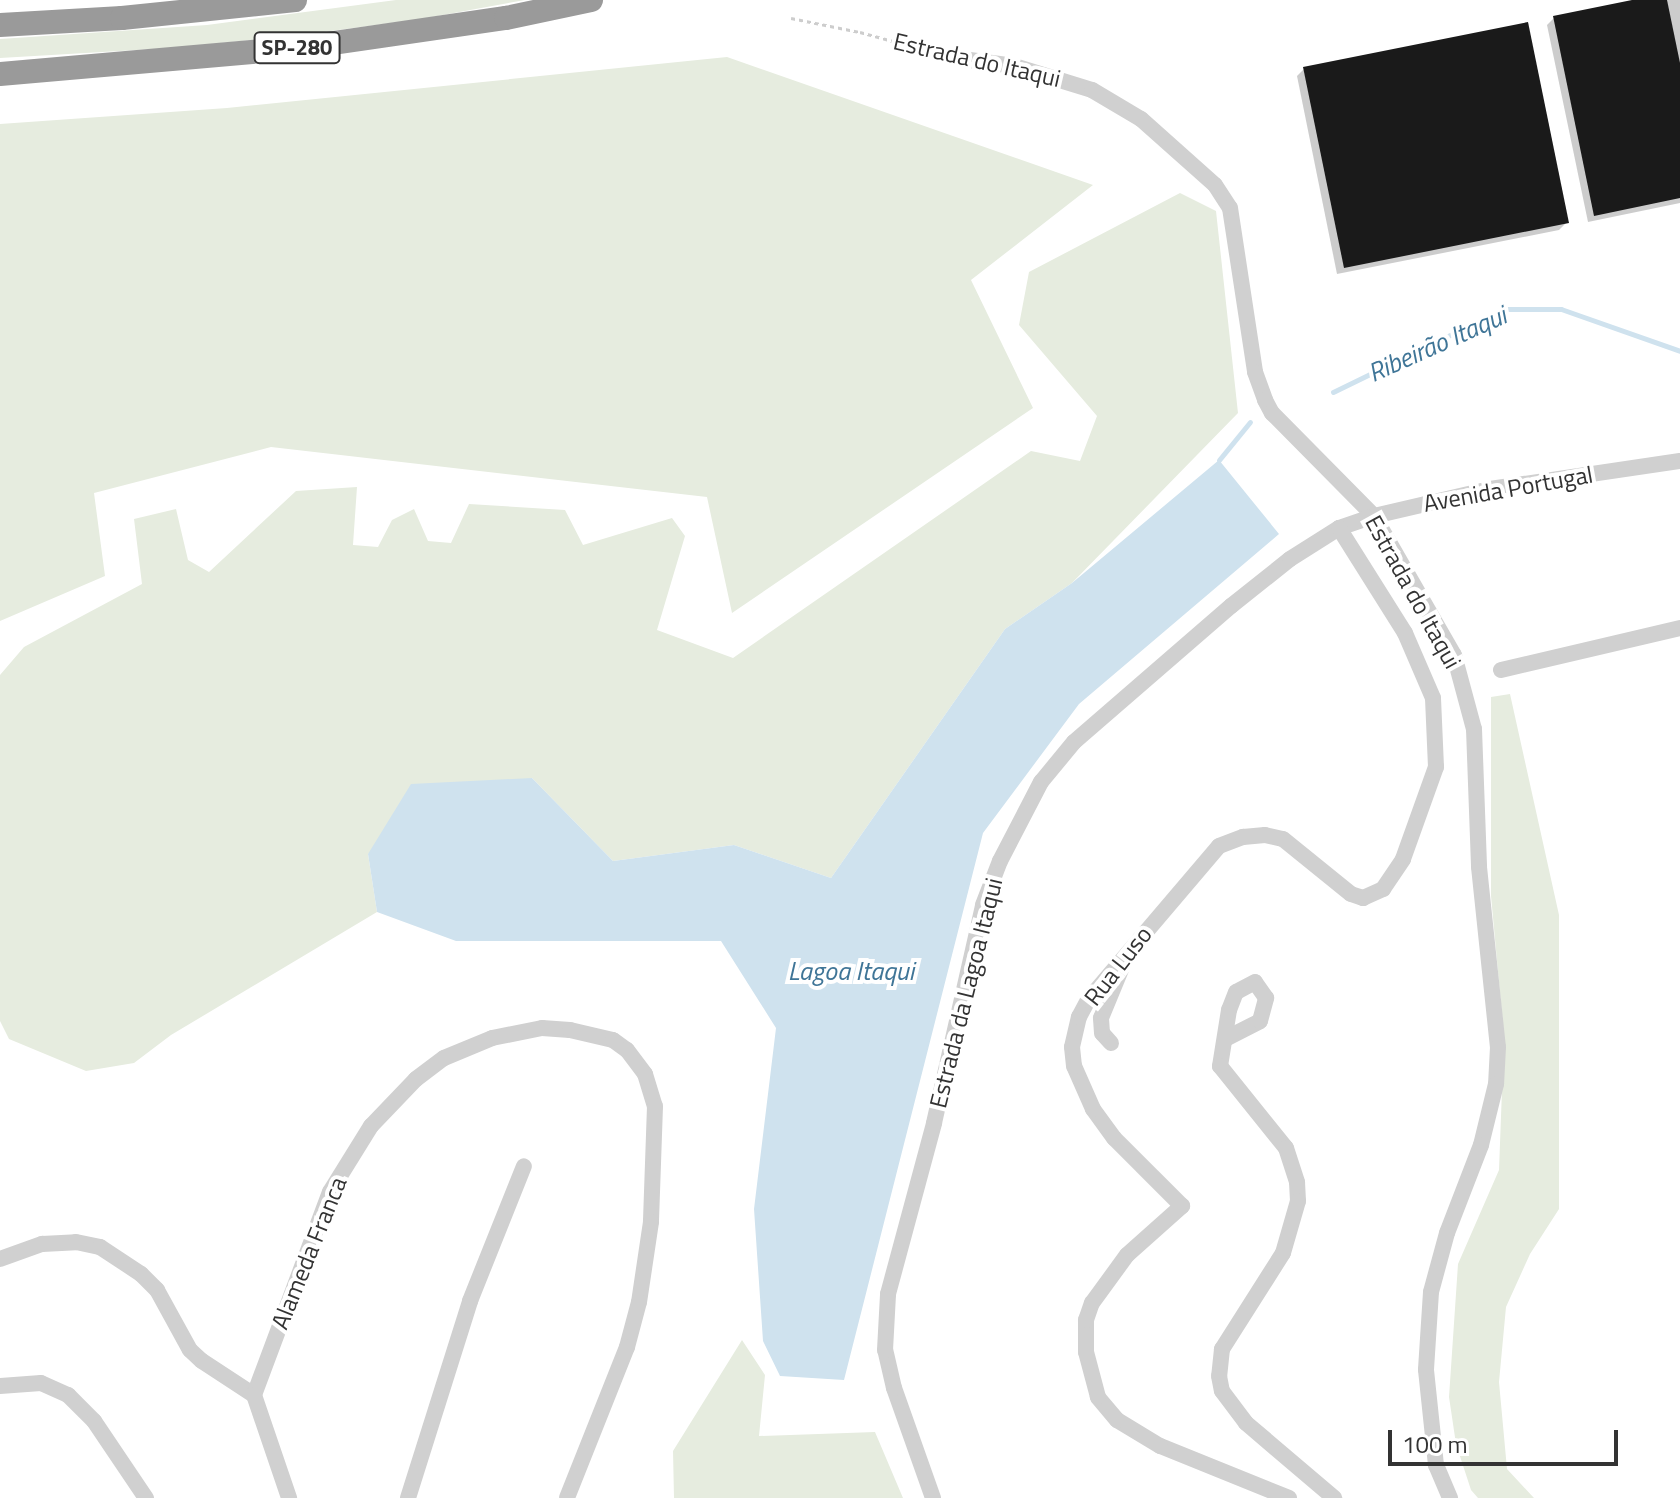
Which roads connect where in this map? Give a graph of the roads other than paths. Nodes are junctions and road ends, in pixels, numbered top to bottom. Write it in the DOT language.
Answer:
graph roads {
  1 [pos="295,0"];
  2 [pos="591,0"];
  3 [pos="0,25"];
  4 [pos="955,58"];
  5 [pos="0,74"];
  6 [pos="1680,461"];
  7 [pos="1374,516"];
  8 [pos="1339,528"];
  9 [pos="1680,628"];
  10 [pos="1501,670"];
  11 [pos="1128,951"];
  12 [pos="1225,1039"];
  13 [pos="1111,1043"];
  14 [pos="524,1166"];
  15 [pos="0,1259"];
  16 [pos="0,1386"];
  17 [pos="254,1395"];
  18 [pos="146,1498"];
  19 [pos="289,1498"];
  20 [pos="408,1498"];
  21 [pos="567,1498"];
  22 [pos="933,1498"];
  23 [pos="1289,1498"];
  24 [pos="1334,1498"];
  25 [pos="1450,1498"];
  1 -- 3 [label="highway, SP-280"];
  2 -- 5 [label="highway, SP-280"];
  4 -- 7 [label="street, Estrada do Itaqui"];
  6 -- 7 [label="street, Avenida Portugal"];
  7 -- 8 [label="street, Avenida Portugal"];
  7 -- 25 [label="street, Estrada do Itaqui"];
  8 -- 11 [label="street, Rua Luso"];
  8 -- 22 [label="street, Estrada da Lagoa Itaqui"];
  9 -- 10 [label="street"];
  11 -- 13 [label="street"];
  11 -- 23 [label="street, Rua Luso"];
  12 -- 24 [label="street"];
  14 -- 20 [label="street"];
  15 -- 17 [label="street"];
  16 -- 18 [label="street"];
  17 -- 19 [label="street"];
  17 -- 21 [label="street, Alameda Franca"];
}
